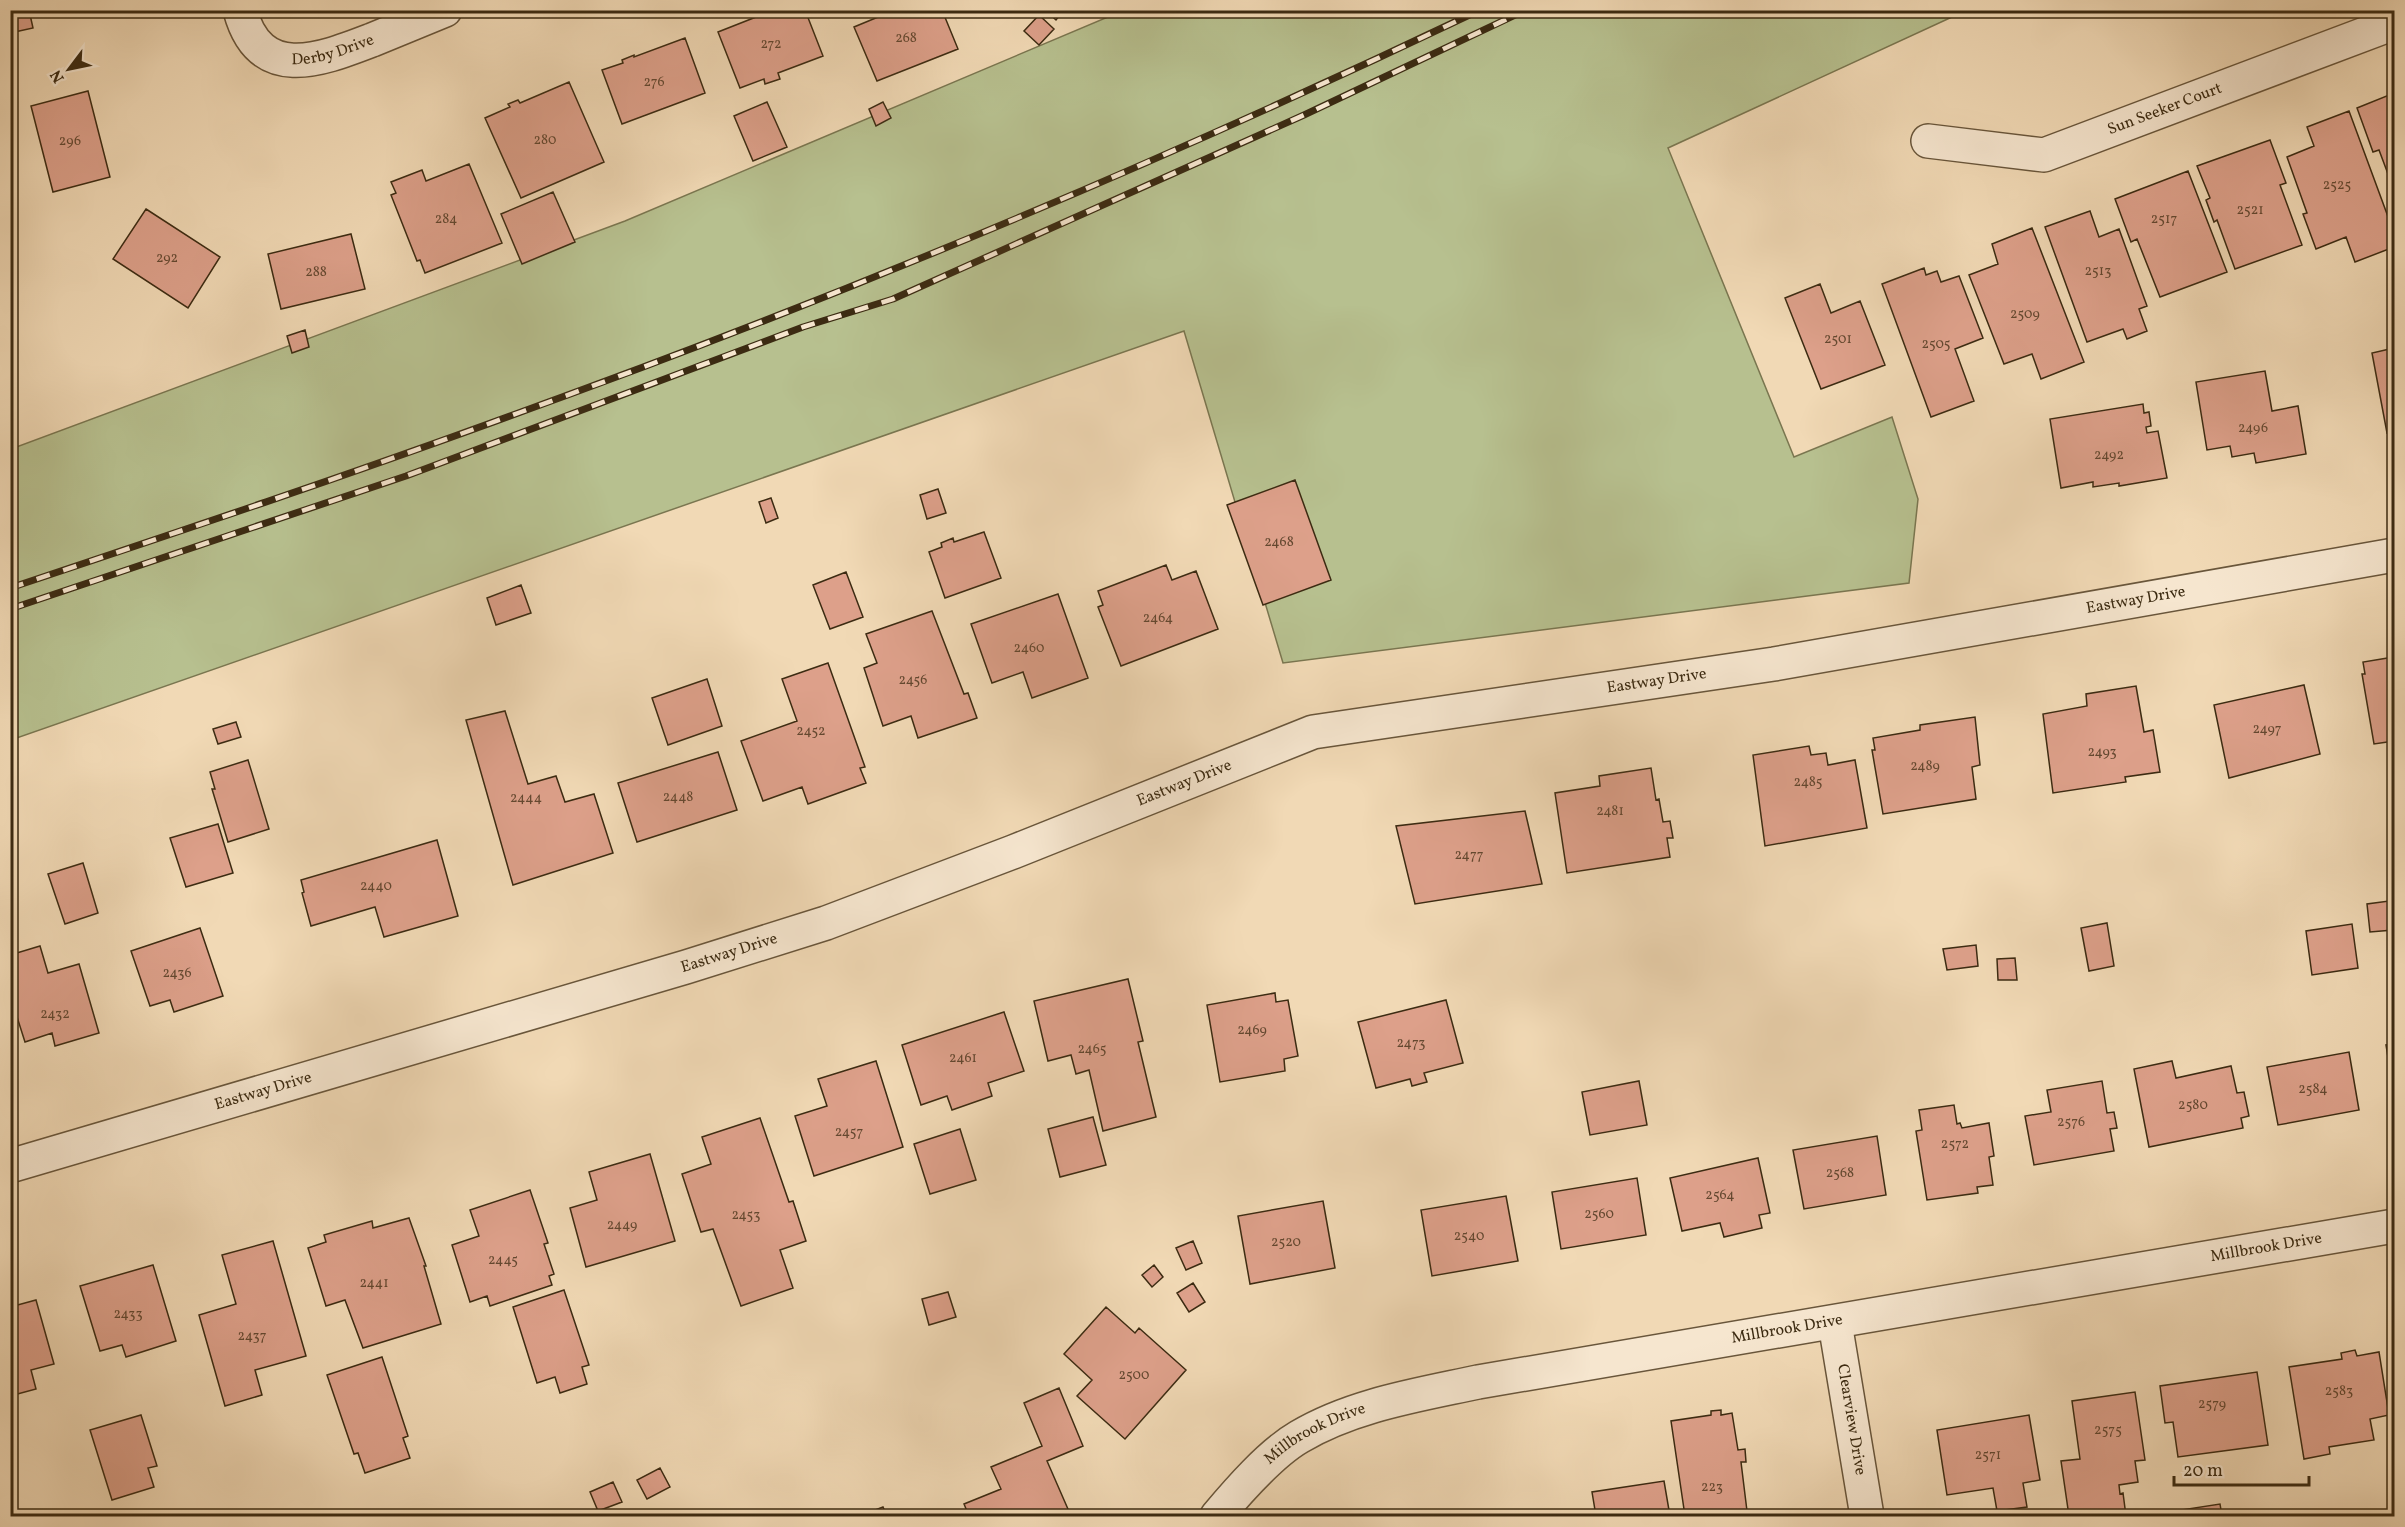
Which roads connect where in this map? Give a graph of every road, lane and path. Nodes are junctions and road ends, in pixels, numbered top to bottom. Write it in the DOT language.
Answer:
graph roads {
  1 [pos="240,10"];
  2 [pos="445,10"];
  3 [pos="2394,23"];
  4 [pos="1928,141"];
  5 [pos="2394,555"];
  6 [pos="10,1166"];
  7 [pos="2394,1226"];
  8 [pos="1835,1323"];
  9 [pos="1216,1516"];
  10 [pos="1867,1516"];
  1 -- 2 [label="street, Derby Drive"];
  3 -- 4 [label="street, Sun Seeker Court"];
  5 -- 6 [label="street, Eastway Drive"];
  7 -- 8 [label="street, Millbrook Drive"];
  8 -- 9 [label="street, Millbrook Drive"];
  8 -- 10 [label="street, Clearview Drive"];
}
